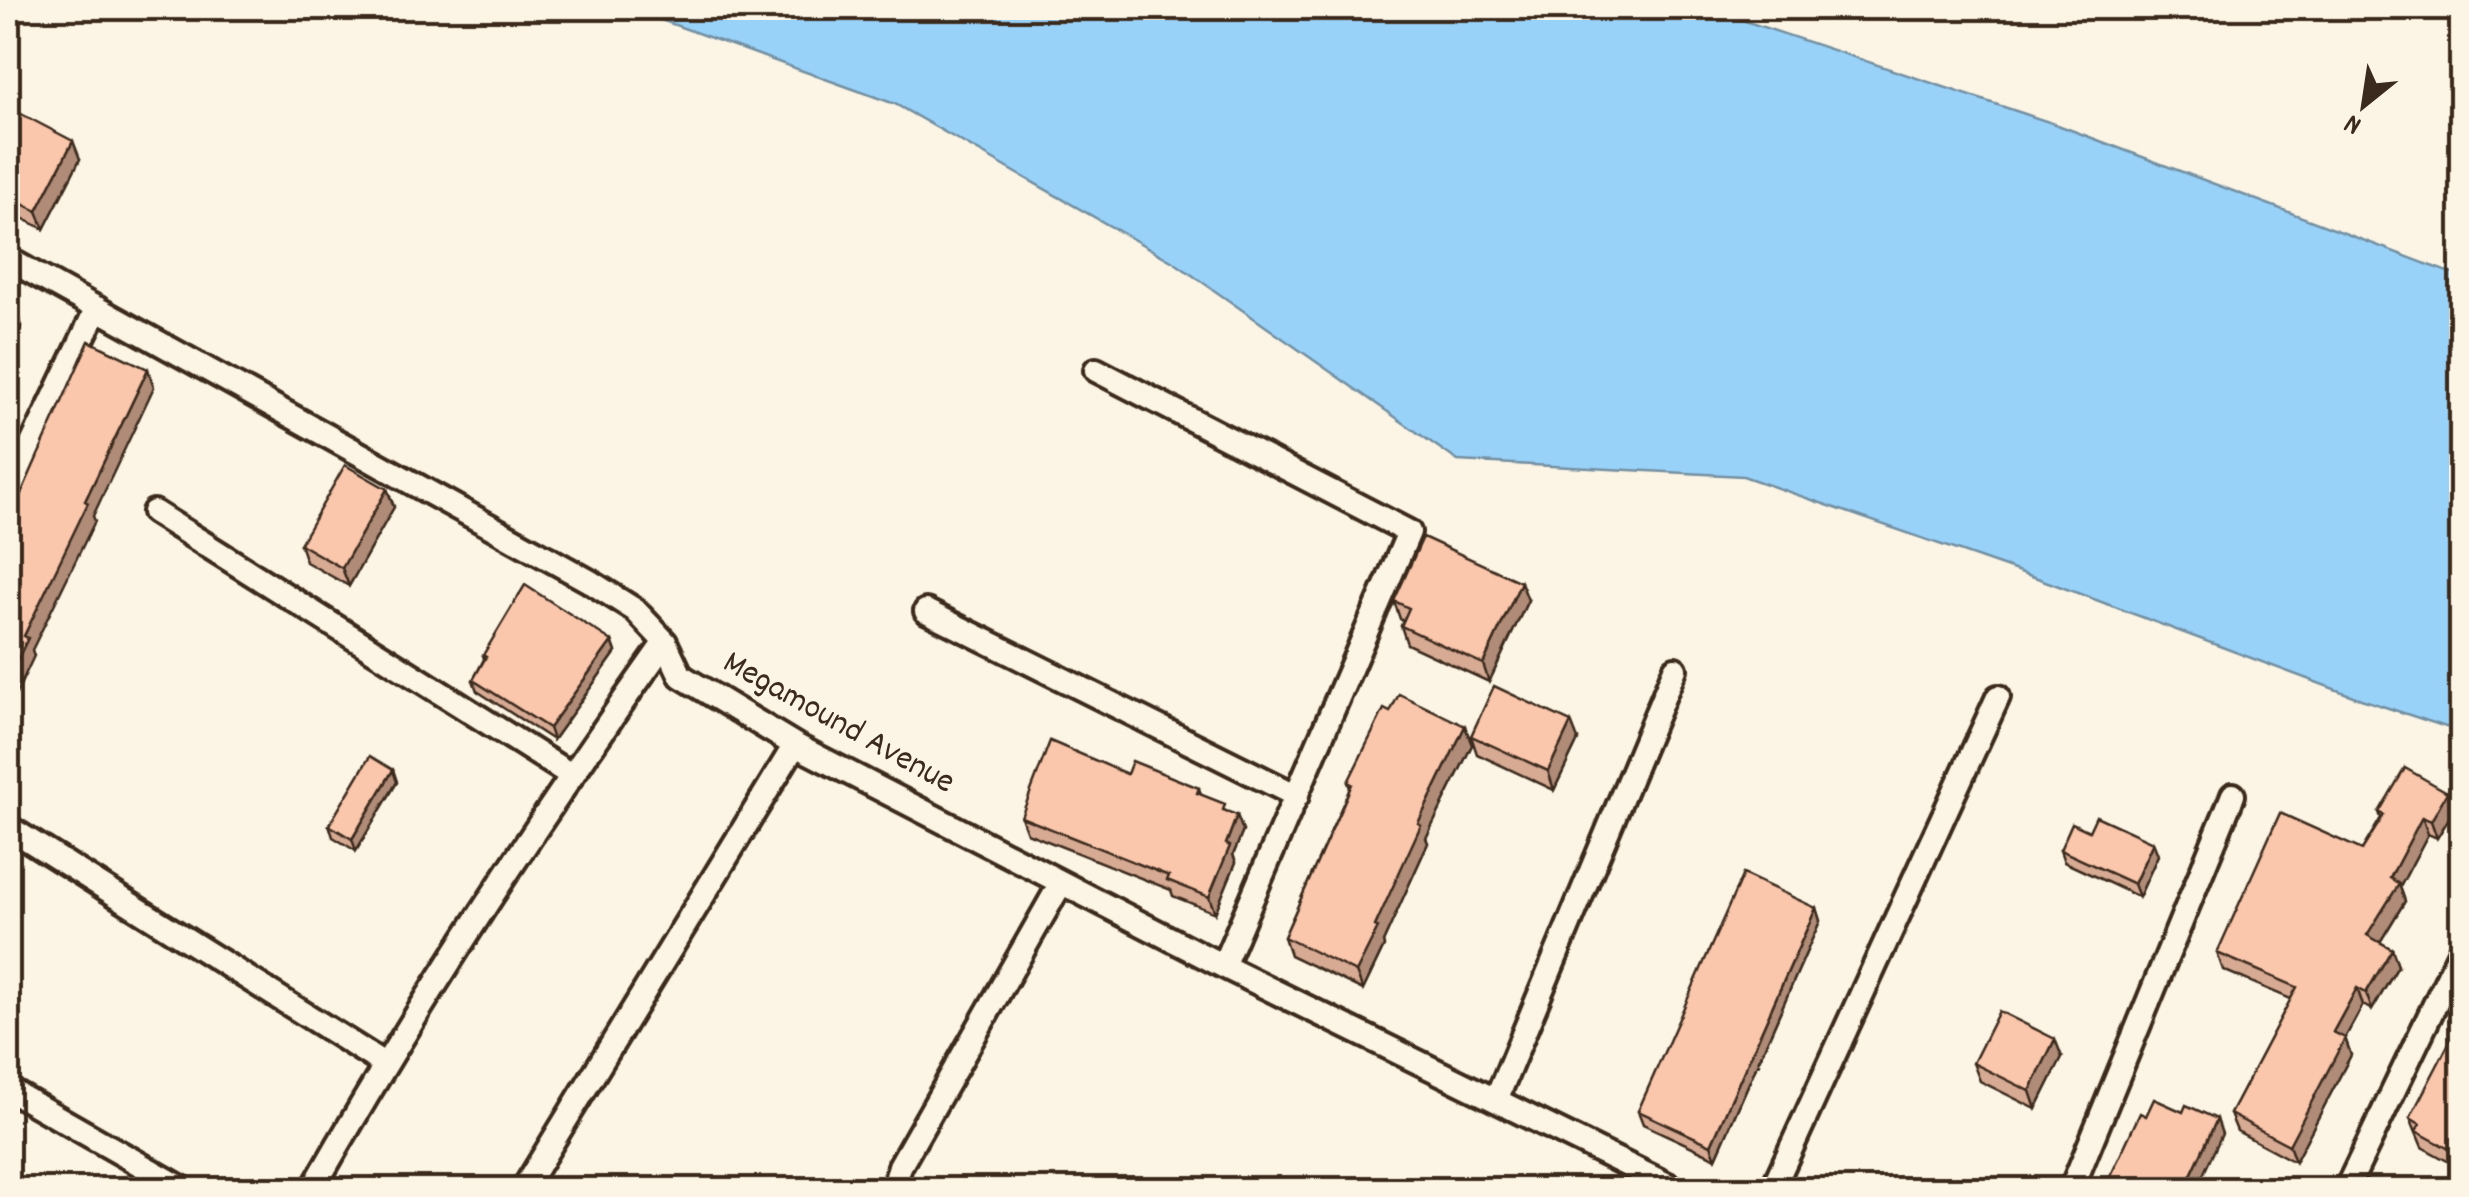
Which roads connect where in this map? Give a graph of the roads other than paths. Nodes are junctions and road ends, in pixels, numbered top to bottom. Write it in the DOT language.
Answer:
graph roads {
  1 [pos="8,259"];
  2 [pos="97,308"];
  3 [pos="1096,370"];
  4 [pos="8,494"];
  5 [pos="154,512"];
  6 [pos="926,611"];
  7 [pos="665,642"];
  8 [pos="1675,669"];
  9 [pos="1998,697"];
  10 [pos="795,746"];
  11 [pos="571,775"];
  12 [pos="2233,795"];
  13 [pos="1297,796"];
  14 [pos="8,826"];
  15 [pos="1061,882"];
  16 [pos="2462,948"];
  17 [pos="1224,966"];
  18 [pos="384,1064"];
  19 [pos="8,1089"];
  20 [pos="1496,1100"];
  21 [pos="185,1190"];
  22 [pos="312,1190"];
  23 [pos="523,1190"];
  24 [pos="905,1190"];
  25 [pos="1678,1190"];
  26 [pos="1772,1190"];
  27 [pos="2070,1190"];
  28 [pos="2346,1190"];
  1 -- 2 [label="street, Megamound Avenue"];
  2 -- 4 [label="street"];
  2 -- 7 [label="street, Megamound Avenue"];
  3 -- 13 [label="street"];
  5 -- 11 [label="street"];
  6 -- 13 [label="street"];
  7 -- 10 [label="street, Megamound Avenue"];
  7 -- 11 [label="street"];
  8 -- 20 [label="street"];
  9 -- 26 [label="street"];
  10 -- 15 [label="street, Megamound Avenue"];
  10 -- 23 [label="street"];
  11 -- 18 [label="street"];
  12 -- 27 [label="street"];
  13 -- 17 [label="street"];
  14 -- 18 [label="street"];
  15 -- 17 [label="street, Megamound Avenue"];
  15 -- 24 [label="street"];
  16 -- 28 [label="street"];
  17 -- 20 [label="street, Megamound Avenue"];
  18 -- 22 [label="street"];
  19 -- 21 [label="street"];
  20 -- 25 [label="street, Megamound Avenue"];
}
